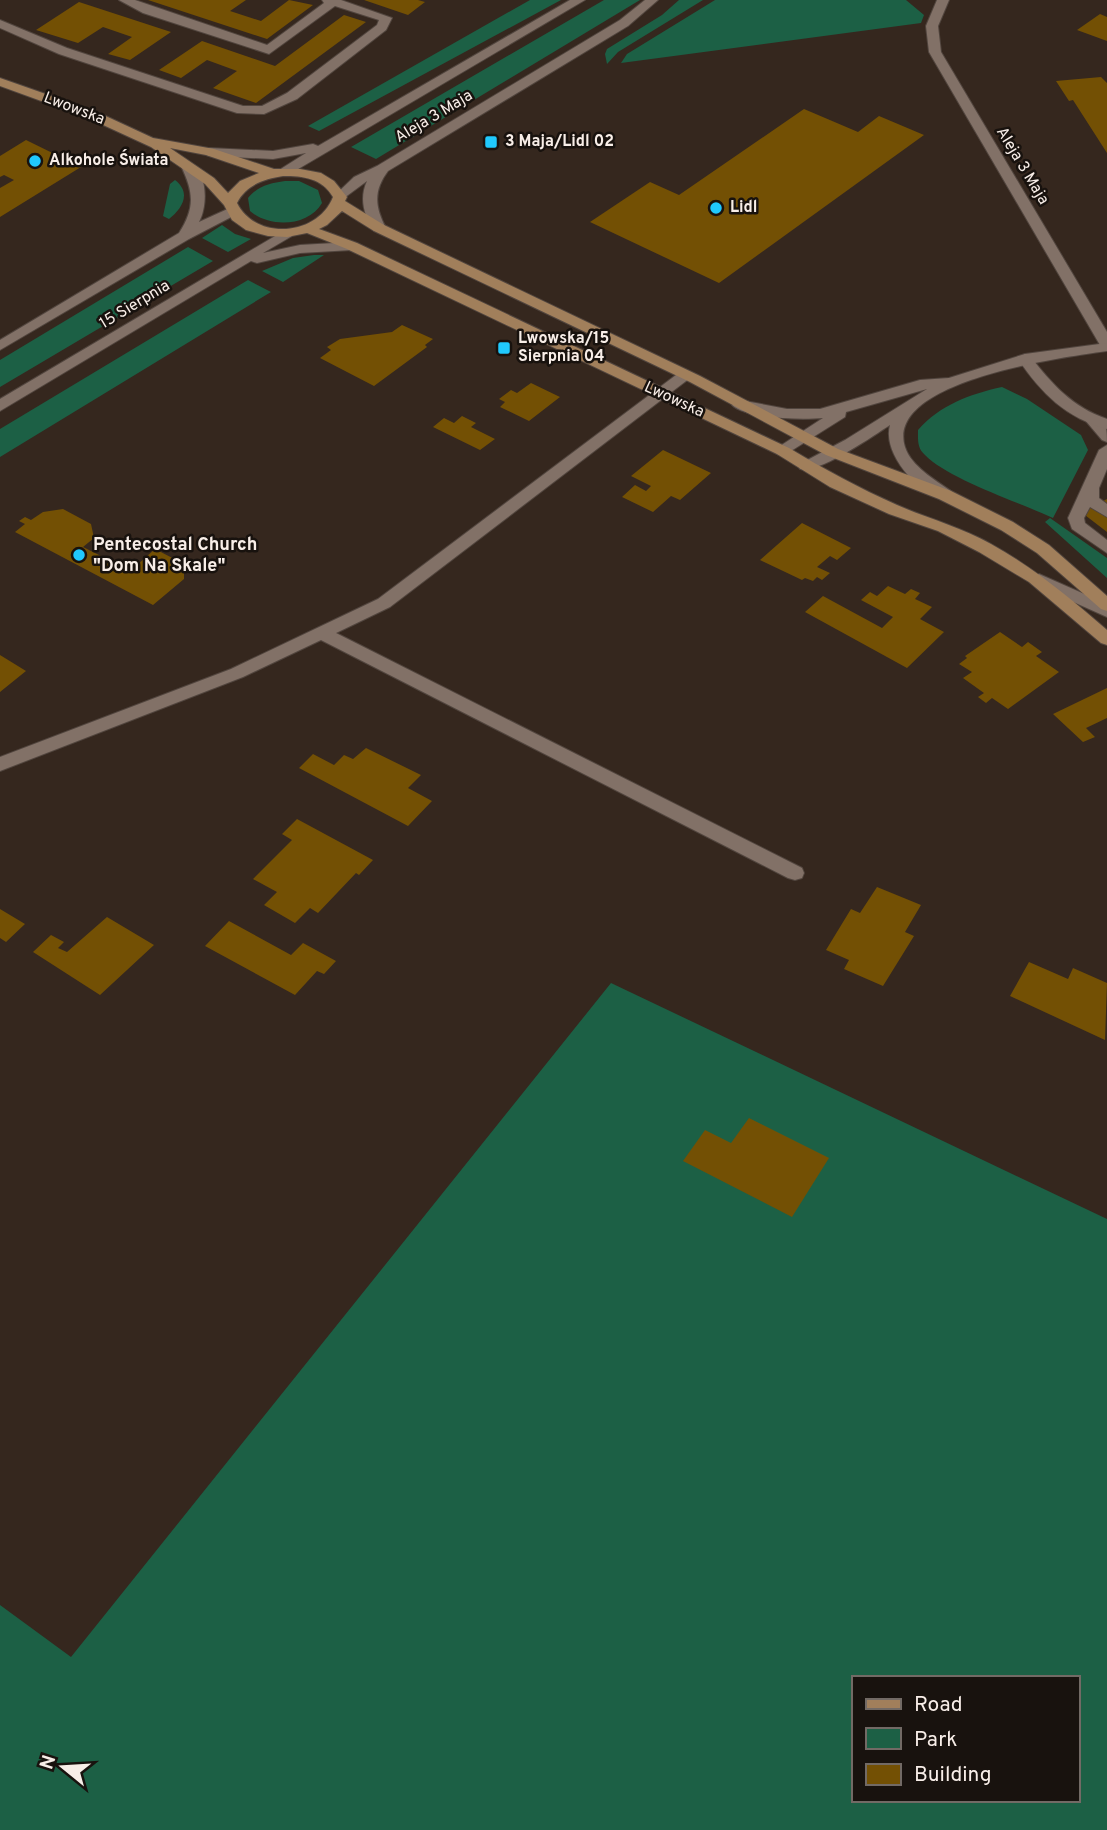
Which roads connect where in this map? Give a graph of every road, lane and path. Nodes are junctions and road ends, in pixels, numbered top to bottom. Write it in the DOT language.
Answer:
graph roads {
  1 [pos="125,0"];
  2 [pos="579,0"];
  3 [pos="652,0"];
  4 [pos="943,0"];
  5 [pos="331,1"];
  6 [pos="0,24"];
  7 [pos="0,82"];
  8 [pos="146,139"];
  9 [pos="331,144"];
  10 [pos="209,152"];
  11 [pos="188,166"];
  12 [pos="382,169"];
  13 [pos="278,173"];
  14 [pos="340,201"];
  15 [pos="231,207"];
  16 [pos="379,228"];
  17 [pos="308,229"];
  18 [pos="288,233"];
  19 [pos="184,236"];
  20 [pos="352,246"];
  21 [pos="236,265"];
  22 [pos="0,346"];
  23 [pos="1107,346"];
  24 [pos="1025,359"];
  25 [pos="685,375"];
  26 [pos="950,382"];
  27 [pos="662,394"];
  28 [pos="915,403"];
  29 [pos="740,405"];
  30 [pos="856,405"];
  31 [pos="0,406"];
  32 [pos="1100,422"];
  33 [pos="1107,437"];
  34 [pos="803,438"];
  35 [pos="1107,450"];
  36 [pos="783,451"];
  37 [pos="832,452"];
  38 [pos="806,464"];
  39 [pos="1091,488"];
  40 [pos="945,495"];
  41 [pos="1107,512"];
  42 [pos="1107,548"];
  43 [pos="1035,578"];
  44 [pos="1107,605"];
  45 [pos="1107,611"];
  46 [pos="322,633"];
  47 [pos="1107,639"];
  48 [pos="0,764"];
  49 [pos="795,873"];
  1 -- 5 [label="street"];
  2 -- 9 [label="street, Aleja 3 Maja"];
  3 -- 12 [label="street, Aleja 3 Maja"];
  4 -- 23 [label="street, Aleja 3 Maja"];
  5 -- 6 [label="street"];
  7 -- 8 [label="main road, Lwowska"];
  8 -- 10 [label="main road, Lwowska"];
  8 -- 11 [label="main road, Lwowska"];
  9 -- 10 [label="street"];
  9 -- 13 [label="street, Aleja 3 Maja"];
  10 -- 13 [label="main road, Lwowska"];
  11 -- 15 [label="main road, Lwowska"];
  11 -- 19 [label="street"];
  12 -- 14 [label="street, Aleja 3 Maja"];
  12 -- 16 [label="street"];
  13 -- 14 [label="main road, Lwowska"];
  13 -- 15 [label="main road"];
  14 -- 16 [label="main road, Lwowska"];
  14 -- 17 [label="main road"];
  15 -- 18 [label="main road, Lwowska"];
  15 -- 19 [label="street, 15 Sierpnia"];
  16 -- 25 [label="main road, Lwowska"];
  17 -- 18 [label="main road"];
  17 -- 20 [label="main road, Lwowska"];
  18 -- 21 [label="street, 15 Sierpnia"];
  19 -- 22 [label="street, 15 Sierpnia"];
  20 -- 21 [label="street"];
  20 -- 27 [label="main road, Lwowska"];
  21 -- 31 [label="street, 15 Sierpnia"];
  23 -- 24 [label="street"];
  24 -- 26 [label="street"];
  24 -- 32 [label="street"];
  25 -- 27 [label="street"];
  25 -- 29 [label="main road, Lwowska"];
  26 -- 28 [label="street"];
  26 -- 30 [label="street"];
  27 -- 36 [label="main road, Lwowska"];
  27 -- 46 [label="street"];
  28 -- 37 [label="street"];
  28 -- 40 [label="street, Lwowska"];
  29 -- 30 [label="street"];
  29 -- 34 [label="main road, Lwowska"];
  30 -- 34 [label="street"];
  32 -- 33 [label="street"];
  34 -- 36 [label="street"];
  34 -- 37 [label="main road, Lwowska"];
  35 -- 39 [label="street"];
  36 -- 38 [label="main road, Lwowska"];
  37 -- 38 [label="street"];
  37 -- 40 [label="main road, Lwowska"];
  38 -- 43 [label="main road, Lwowska"];
  39 -- 41 [label="street"];
  39 -- 42 [label="street"];
  40 -- 44 [label="main road, Lwowska"];
  43 -- 45 [label="street, Lwowska"];
  43 -- 47 [label="main road, Lwowska"];
  46 -- 48 [label="street"];
  46 -- 49 [label="street"];
}
